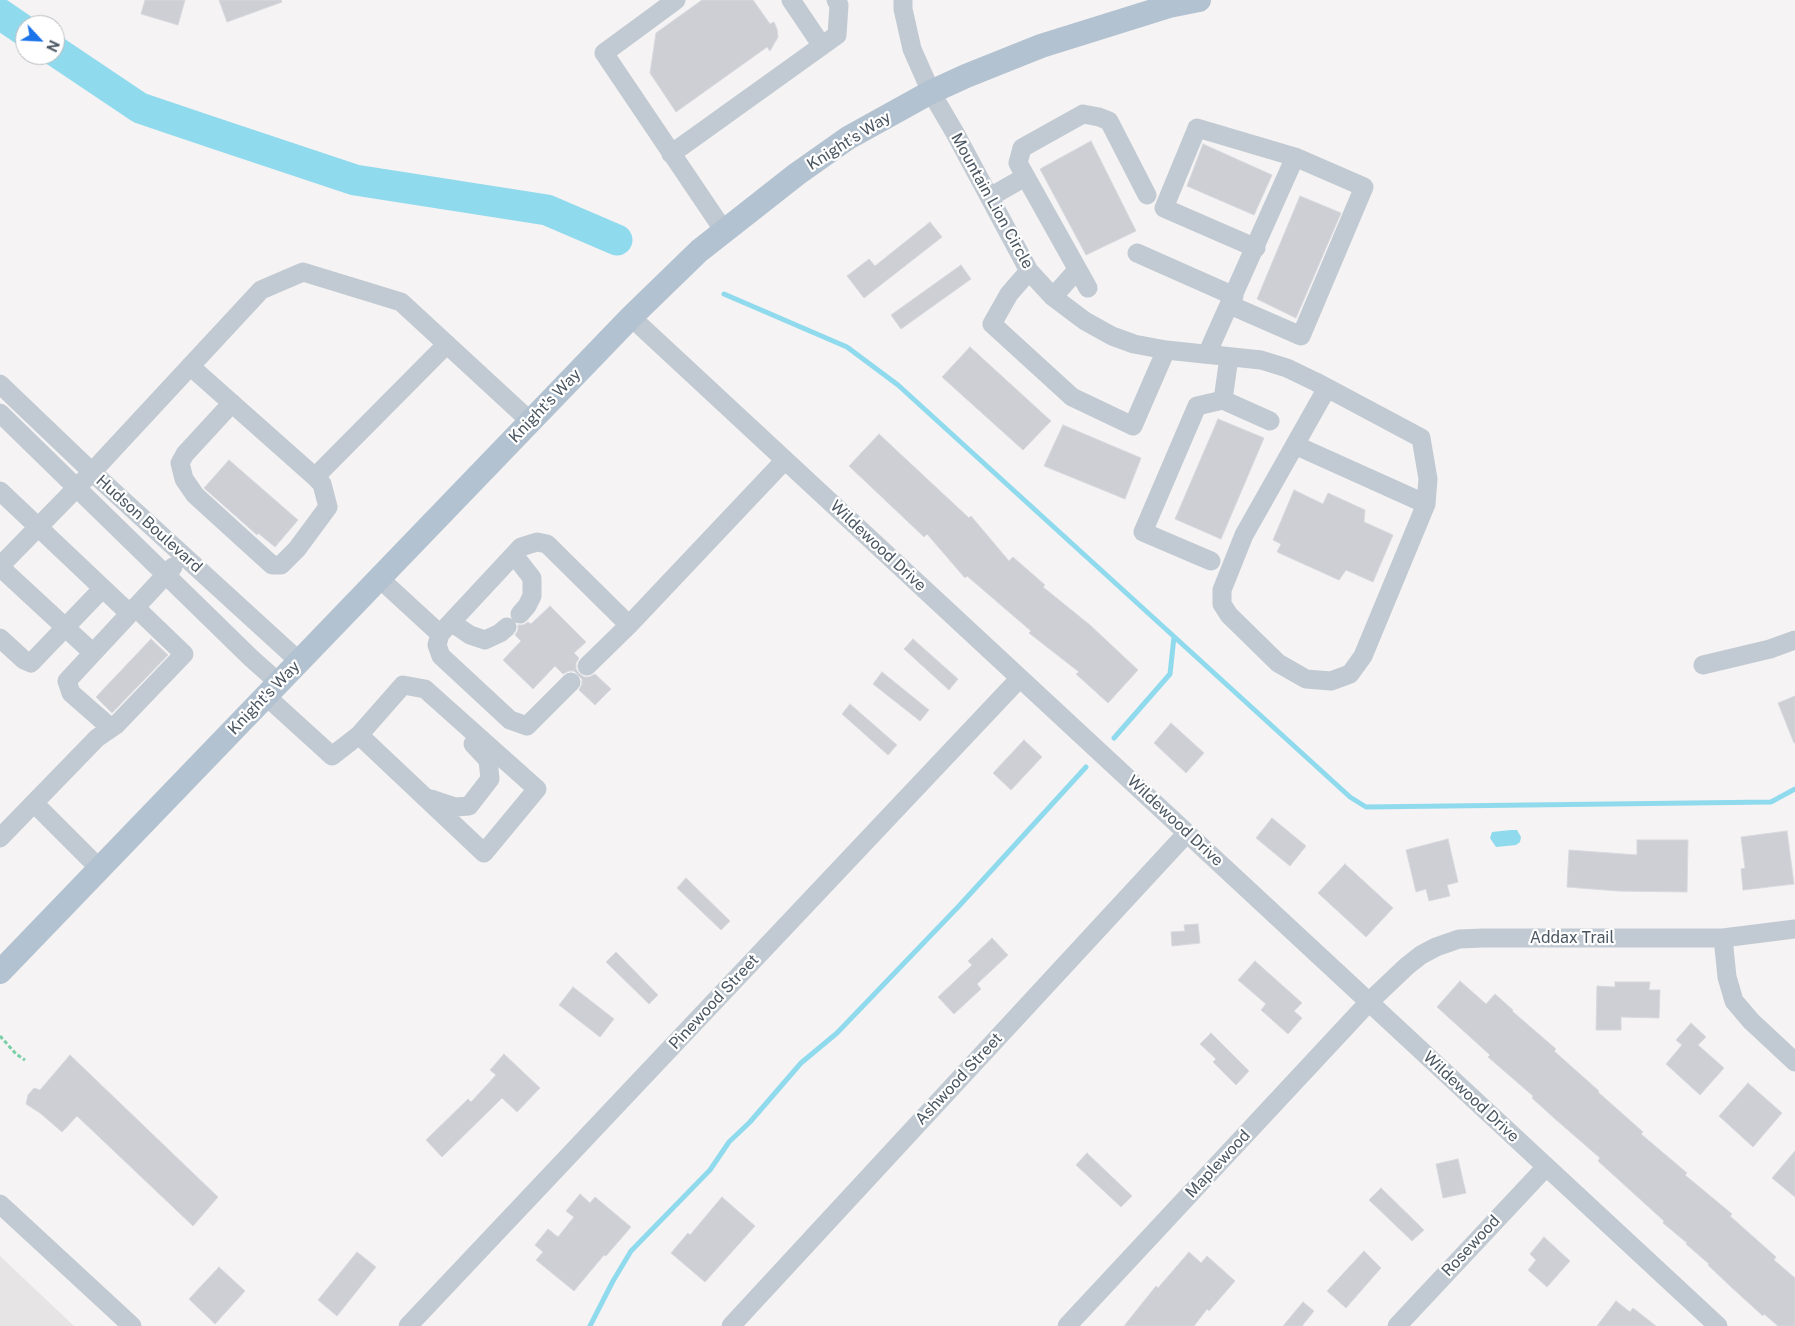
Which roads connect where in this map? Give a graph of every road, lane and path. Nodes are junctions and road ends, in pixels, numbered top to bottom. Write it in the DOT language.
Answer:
graph roads {
  1 [pos="676,0"];
  2 [pos="791,0"];
  3 [pos="836,0"];
  4 [pos="903,0"];
  5 [pos="1199,0"];
  6 [pos="1168,3"];
  7 [pos="822,46"];
  8 [pos="931,92"];
  9 [pos="671,154"];
  10 [pos="1295,157"];
  11 [pos="1025,177"];
  12 [pos="1147,195"];
  13 [pos="990,197"];
  14 [pos="724,232"];
  15 [pos="1256,248"];
  16 [pos="1137,253"];
  17 [pos="1077,270"];
  18 [pos="1030,271"];
  19 [pos="1088,288"];
  20 [pos="1053,297"];
  21 [pos="1232,300"];
  22 [pos="631,316"];
  23 [pos="447,344"];
  24 [pos="1166,350"];
  25 [pos="1207,354"];
  26 [pos="1230,357"];
  27 [pos="190,366"];
  28 [pos="0,384"];
  29 [pos="1326,388"];
  30 [pos="1223,400"];
  31 [pos="232,403"];
  32 [pos="0,413"];
  33 [pos="530,421"];
  34 [pos="1270,421"];
  35 [pos="1295,445"];
  36 [pos="786,460"];
  37 [pos="92,472"];
  38 [pos="315,477"];
  39 [pos="76,488"];
  40 [pos="0,490"];
  41 [pos="1426,504"];
  42 [pos="38,526"];
  43 [pos="184,555"];
  44 [pos="514,555"];
  45 [pos="3,558"];
  46 [pos="1211,561"];
  47 [pos="166,575"];
  48 [pos="379,578"];
  49 [pos="104,588"];
  50 [pos="132,610"];
  51 [pos="629,624"];
  52 [pos="66,627"];
  53 [pos="445,628"];
  54 [pos="0,638"];
  55 [pos="1795,640"];
  56 [pos="93,653"];
  57 [pos="300,662"];
  58 [pos="1702,665"];
  59 [pos="587,666"];
  60 [pos="1020,678"];
  61 [pos="571,682"];
  62 [pos="272,690"];
  63 [pos="425,690"];
  64 [pos="111,728"];
  65 [pos="359,735"];
  66 [pos="427,798"];
  67 [pos="34,803"];
  68 [pos="1187,833"];
  69 [pos="0,838"];
  70 [pos="100,869"];
  71 [pos="1795,929"];
  72 [pos="1723,938"];
  73 [pos="0,972"];
  74 [pos="1369,1002"];
  75 [pos="0,1036"];
  76 [pos="25,1060"];
  77 [pos="1795,1062"];
  78 [pos="1546,1166"];
  79 [pos="0,1204"];
  80 [pos="132,1326"];
  81 [pos="408,1326"];
  82 [pos="731,1326"];
  83 [pos="1067,1326"];
  84 [pos="1397,1326"];
  85 [pos="1718,1326"];
  1 -- 9 [label="street"];
  2 -- 7 [label="street"];
  3 -- 7 [label="street"];
  4 -- 8 [label="street, Mountain Lion Circle"];
  5 -- 6 [label="main road, Knight's Way"];
  6 -- 8 [label="main road, Knight's Way"];
  7 -- 9 [label="street"];
  8 -- 13 [label="street, Mountain Lion Circle"];
  8 -- 14 [label="main road, Knight's Way"];
  9 -- 14 [label="street"];
  10 -- 15 [label="street"];
  10 -- 15 [label="street"];
  10 -- 21 [label="street"];
  11 -- 12 [label="street"];
  11 -- 13 [label="street"];
  11 -- 17 [label="street"];
  13 -- 18 [label="street, Mountain Lion Circle"];
  14 -- 22 [label="main road, Knight's Way"];
  15 -- 21 [label="street"];
  16 -- 21 [label="street"];
  17 -- 19 [label="street"];
  17 -- 20 [label="street"];
  18 -- 20 [label="street, Mountain Lion Circle"];
  18 -- 24 [label="street"];
  20 -- 24 [label="street, Mountain Lion Circle"];
  21 -- 25 [label="street"];
  22 -- 33 [label="main road, Knight's Way"];
  22 -- 36 [label="street, Wildewood Drive"];
  23 -- 27 [label="street"];
  23 -- 33 [label="street"];
  23 -- 38 [label="street"];
  24 -- 25 [label="street, Mountain Lion Circle"];
  25 -- 26 [label="street, Mountain Lion Circle"];
  26 -- 29 [label="street, Mountain Lion Circle"];
  26 -- 30 [label="street"];
  27 -- 31 [label="street"];
  27 -- 37 [label="street"];
  28 -- 37 [label="street, Hudson Boulevard"];
  29 -- 35 [label="street"];
  29 -- 41 [label="street, Mountain Lion Circle"];
  30 -- 34 [label="street"];
  30 -- 46 [label="street"];
  31 -- 38 [label="street"];
  31 -- 38 [label="street"];
  32 -- 39 [label="street, Hudson Boulevard"];
  33 -- 48 [label="main road, Knight's Way"];
  35 -- 41 [label="street"];
  35 -- 41 [label="street"];
  36 -- 51 [label="street"];
  36 -- 60 [label="street, Wildewood Drive"];
  37 -- 39 [label="street"];
  37 -- 43 [label="street, Hudson Boulevard"];
  39 -- 42 [label="street"];
  39 -- 47 [label="street, Hudson Boulevard"];
  40 -- 42 [label="street"];
  42 -- 45 [label="street"];
  42 -- 49 [label="street"];
  43 -- 47 [label="street"];
  43 -- 57 [label="street, Hudson Boulevard"];
  44 -- 51 [label="street"];
  44 -- 53 [label="street"];
  44 -- 53 [label="street"];
  45 -- 52 [label="street"];
  47 -- 50 [label="street"];
  47 -- 62 [label="street, Hudson Boulevard"];
  48 -- 53 [label="street"];
  48 -- 57 [label="main road, Knight's Way"];
  49 -- 50 [label="street"];
  49 -- 52 [label="street"];
  50 -- 56 [label="street"];
  50 -- 64 [label="street"];
  51 -- 59 [label="street"];
  52 -- 54 [label="street"];
  52 -- 56 [label="street"];
  53 -- 61 [label="street"];
  55 -- 58 [label="street"];
  56 -- 64 [label="street"];
  57 -- 62 [label="main road, Knight's Way"];
  60 -- 68 [label="street, Wildewood Drive"];
  60 -- 81 [label="street, Pinewood Street"];
  62 -- 65 [label="street, Hudson Boulevard"];
  62 -- 70 [label="main road, Knight's Way"];
  63 -- 65 [label="street"];
  63 -- 66 [label="street"];
  63 -- 66 [label="street"];
  64 -- 67 [label="street"];
  65 -- 66 [label="street"];
  67 -- 69 [label="street"];
  67 -- 70 [label="street"];
  68 -- 74 [label="street, Wildewood Drive"];
  68 -- 82 [label="street, Ashwood Street"];
  70 -- 73 [label="main road, Knight's Way"];
  71 -- 72 [label="street, Addax Trail"];
  72 -- 74 [label="street, Addax Trail"];
  72 -- 77 [label="street"];
  74 -- 78 [label="street, Wildewood Drive"];
  74 -- 83 [label="street, Maplewood"];
  75 -- 76 [label="path"];
  78 -- 84 [label="street, Rosewood"];
  78 -- 85 [label="street, Wildewood Drive"];
  79 -- 80 [label="street"];
}
